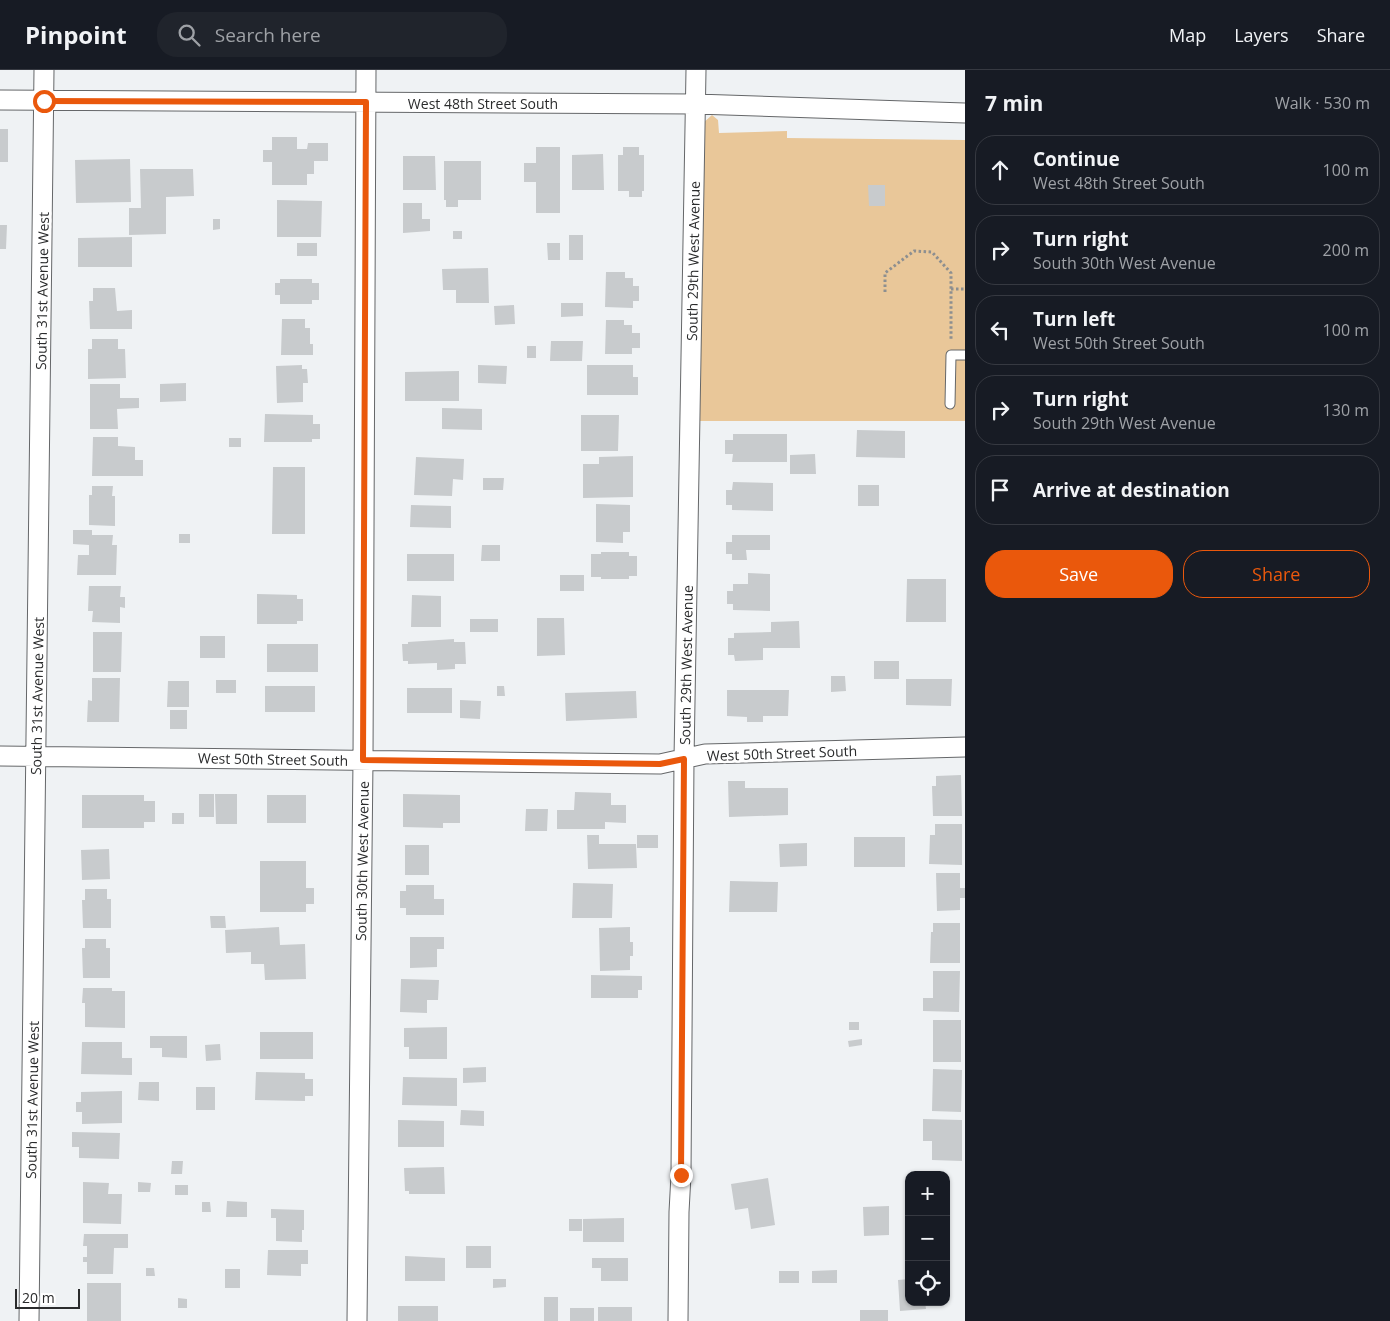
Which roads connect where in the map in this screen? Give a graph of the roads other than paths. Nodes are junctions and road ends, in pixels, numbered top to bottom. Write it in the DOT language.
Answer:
graph roads {
  1 [pos="44,70"];
  2 [pos="366,70"];
  3 [pos="696,70"];
  4 [pos="0,100"];
  5 [pos="44,101"];
  6 [pos="366,102"];
  7 [pos="696,104"];
  8 [pos="965,113"];
  9 [pos="965,355"];
  10 [pos="950,404"];
  11 [pos="965,748"];
  12 [pos="0,756"];
  13 [pos="36,756"];
  14 [pos="684,759"];
  15 [pos="363,760"];
  16 [pos="29,1321"];
  17 [pos="357,1321"];
  18 [pos="678,1321"];
  1 -- 5 [label="street, South 31st Avenue West"];
  2 -- 6 [label="street, South 30th West Avenue"];
  3 -- 7 [label="street, South 29th West Avenue"];
  4 -- 5 [label="street, West 48th Street South"];
  5 -- 6 [label="street, West 48th Street South"];
  5 -- 13 [label="street, South 31st Avenue West"];
  6 -- 7 [label="street, West 48th Street South"];
  6 -- 15 [label="street, South 30th West Avenue"];
  7 -- 8 [label="street, West 48th Street South"];
  7 -- 14 [label="street, South 29th West Avenue"];
  9 -- 10 [label="lane"];
  11 -- 14 [label="street, West 50th Street South"];
  12 -- 13 [label="street, West 50th Street South"];
  13 -- 15 [label="street, West 50th Street South"];
  13 -- 16 [label="street, South 31st Avenue West"];
  14 -- 15 [label="street, West 50th Street South"];
  14 -- 18 [label="street, South 29th West Avenue"];
  15 -- 17 [label="street, South 30th West Avenue"];
}
